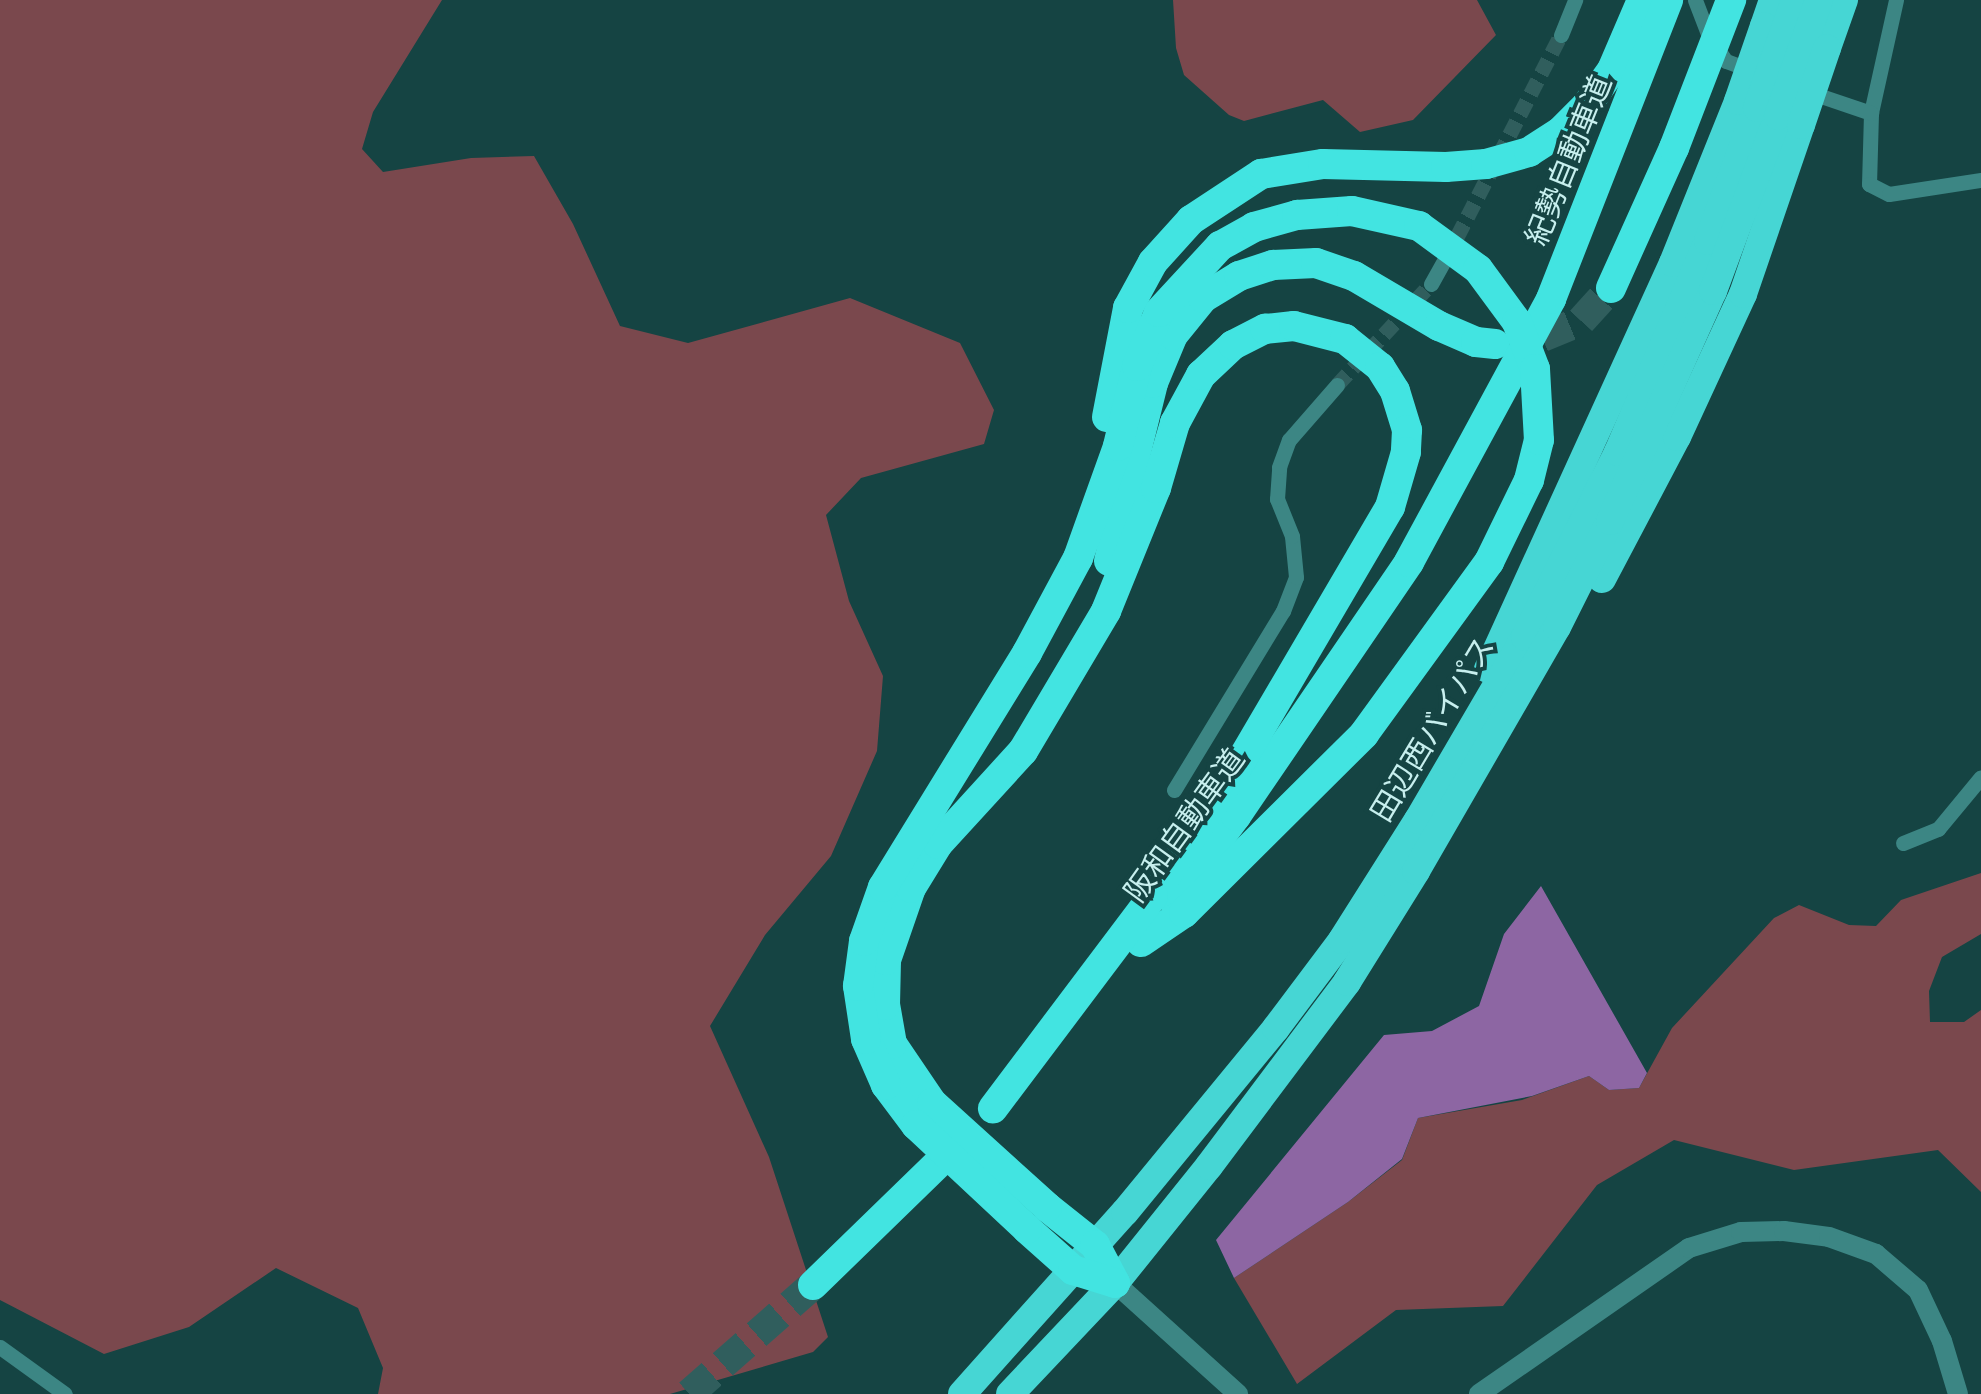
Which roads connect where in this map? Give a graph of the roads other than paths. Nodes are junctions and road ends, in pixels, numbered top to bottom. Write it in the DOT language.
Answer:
graph roads {
  1 [pos="1576,0"];
  2 [pos="1642,0"];
  3 [pos="1668,0"];
  4 [pos="1695,0"];
  5 [pos="1731,0"];
  6 [pos="1795,0"];
  7 [pos="1819,0"];
  8 [pos="1844,0"];
  9 [pos="1896,0"];
  10 [pos="1768,13"];
  11 [pos="1561,35"];
  12 [pos="1769,113"];
  13 [pos="1871,113"];
  14 [pos="1981,180"];
  15 [pos="1458,236"];
  16 [pos="1431,284"];
  17 [pos="1611,288"];
  18 [pos="1529,343"];
  19 [pos="1495,344"];
  20 [pos="1337,385"];
  21 [pos="1092,514"];
  22 [pos="1981,777"];
  23 [pos="1174,790"];
  24 [pos="982,794"];
  25 [pos="1903,843"];
  26 [pos="1141,942"];
  27 [pos="993,1108"];
  28 [pos="924,1114"];
  29 [pos="1037,1218"];
  30 [pos="1095,1245"];
  31 [pos="1073,1270"];
  32 [pos="1115,1282"];
  33 [pos="814,1286"];
  34 [pos="0,1347"];
  35 [pos="65,1394"];
  36 [pos="962,1394"];
  37 [pos="1010,1394"];
  38 [pos="1238,1394"];
  39 [pos="1480,1394"];
  40 [pos="1958,1394"];
  1 -- 11 [label="street"];
  2 -- 21 [label="highway"];
  3 -- 18 [label="highway, 紀勢自動車道"];
  4 -- 13 [label="street"];
  5 -- 17 [label="highway, bridge"];
  6 -- 12 [label="highway, 田辺西バイパス, bridge"];
  7 -- 12 [label="highway, 田辺西バイパス, bridge"];
  8 -- 12 [label="highway, bridge"];
  9 -- 13 [label="street"];
  10 -- 12 [label="highway, bridge"];
  12 -- 30 [label="highway, 田辺西バイパス"];
  12 -- 32 [label="highway, 田辺西バイパス"];
  13 -- 14 [label="street"];
  15 -- 16 [label="street"];
  18 -- 26 [label="highway, 阪和自動車道"];
  19 -- 24 [label="highway"];
  20 -- 23 [label="street"];
  21 -- 26 [label="highway, bridge"];
  21 -- 28 [label="highway"];
  22 -- 25 [label="street"];
  24 -- 27 [label="highway"];
  24 -- 28 [label="highway"];
  26 -- 27 [label="highway, 阪和自動車道"];
  27 -- 33 [label="highway, 阪和自動車道"];
  28 -- 29 [label="highway, bridge"];
  29 -- 30 [label="highway"];
  29 -- 31 [label="highway"];
  30 -- 31 [label="highway, 田辺西バイパス"];
  30 -- 32 [label="highway"];
  31 -- 32 [label="highway"];
  31 -- 36 [label="highway, 田辺西バイパス"];
  32 -- 37 [label="highway, 田辺西バイパス"];
  32 -- 38 [label="street"];
  34 -- 35 [label="street"];
  39 -- 40 [label="street"];
}
